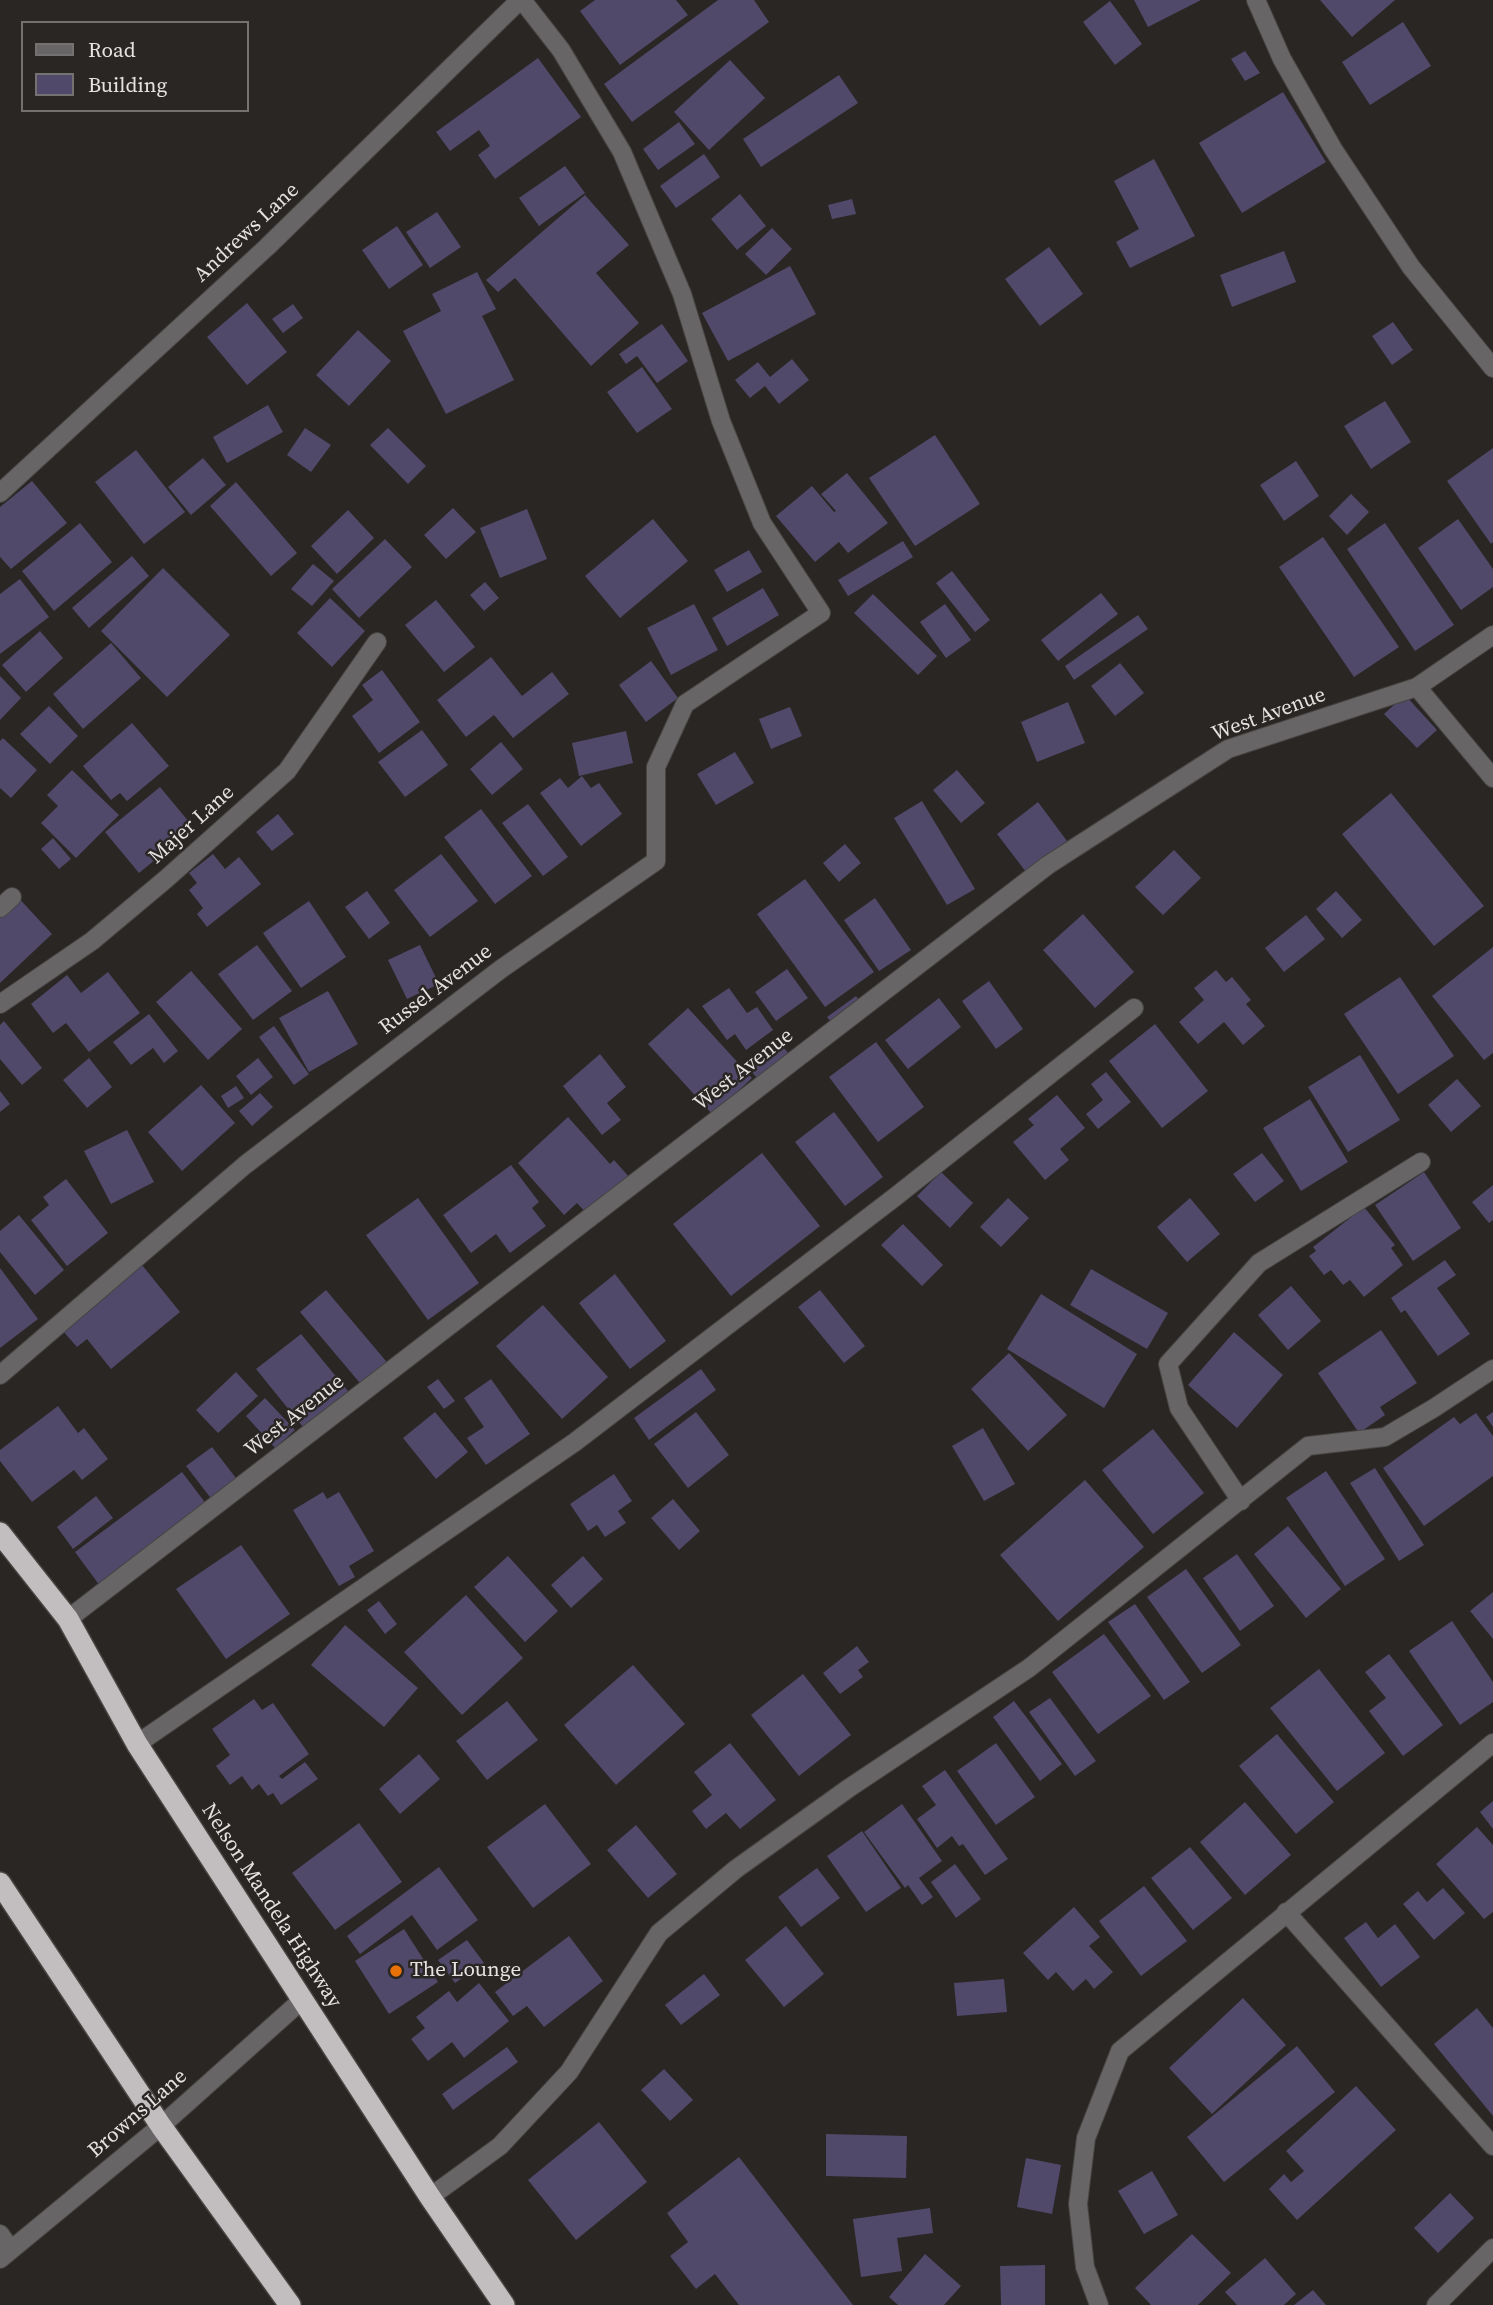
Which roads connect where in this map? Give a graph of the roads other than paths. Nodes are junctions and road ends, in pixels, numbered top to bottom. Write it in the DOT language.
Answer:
graph roads {
  1 [pos="521,0"];
  2 [pos="1256,0"];
  3 [pos="1493,368"];
  4 [pos="0,493"];
  5 [pos="1493,635"];
  6 [pos="377,642"];
  7 [pos="1417,687"];
  8 [pos="1493,778"];
  9 [pos="0,1004"];
  10 [pos="1134,1008"];
  11 [pos="1421,1162"];
  12 [pos="1493,1369"];
  13 [pos="0,1375"];
  14 [pos="1241,1500"];
  15 [pos="0,1532"];
  16 [pos="68,1619"];
  17 [pos="1493,1743"];
  18 [pos="137,1744"];
  19 [pos="0,1883"];
  20 [pos="1286,1912"];
  21 [pos="302,2000"];
  22 [pos="161,2126"];
  23 [pos="1493,2146"];
  24 [pos="430,2197"];
  25 [pos="0,2234"];
  26 [pos="1493,2248"];
  27 [pos="6,2255"];
  28 [pos="290,2305"];
  29 [pos="504,2305"];
  30 [pos="1099,2305"];
  31 [pos="1436,2305"];
  1 -- 4 [label="street, Andrews Lane"];
  1 -- 13 [label="street, Russel Avenue"];
  2 -- 3 [label="street"];
  5 -- 7 [label="street, West Avenue"];
  6 -- 9 [label="street, Majer Lane"];
  7 -- 8 [label="street"];
  7 -- 16 [label="street, West Avenue"];
  10 -- 18 [label="street"];
  11 -- 14 [label="street"];
  12 -- 14 [label="street"];
  14 -- 24 [label="street"];
  15 -- 16 [label="highway, Nelson Mandela Highway"];
  16 -- 18 [label="highway, Nelson Mandela Highway"];
  17 -- 20 [label="street"];
  18 -- 21 [label="highway, Nelson Mandela Highway"];
  19 -- 22 [label="highway"];
  20 -- 23 [label="street"];
  20 -- 30 [label="street"];
  21 -- 22 [label="street, Browns Lane"];
  21 -- 24 [label="highway, Nelson Mandela Highway"];
  22 -- 27 [label="street, Browns Lane"];
  22 -- 28 [label="highway"];
  24 -- 29 [label="highway, Nelson Mandela Highway"];
  25 -- 27 [label="street"];
  26 -- 31 [label="street"];
}
